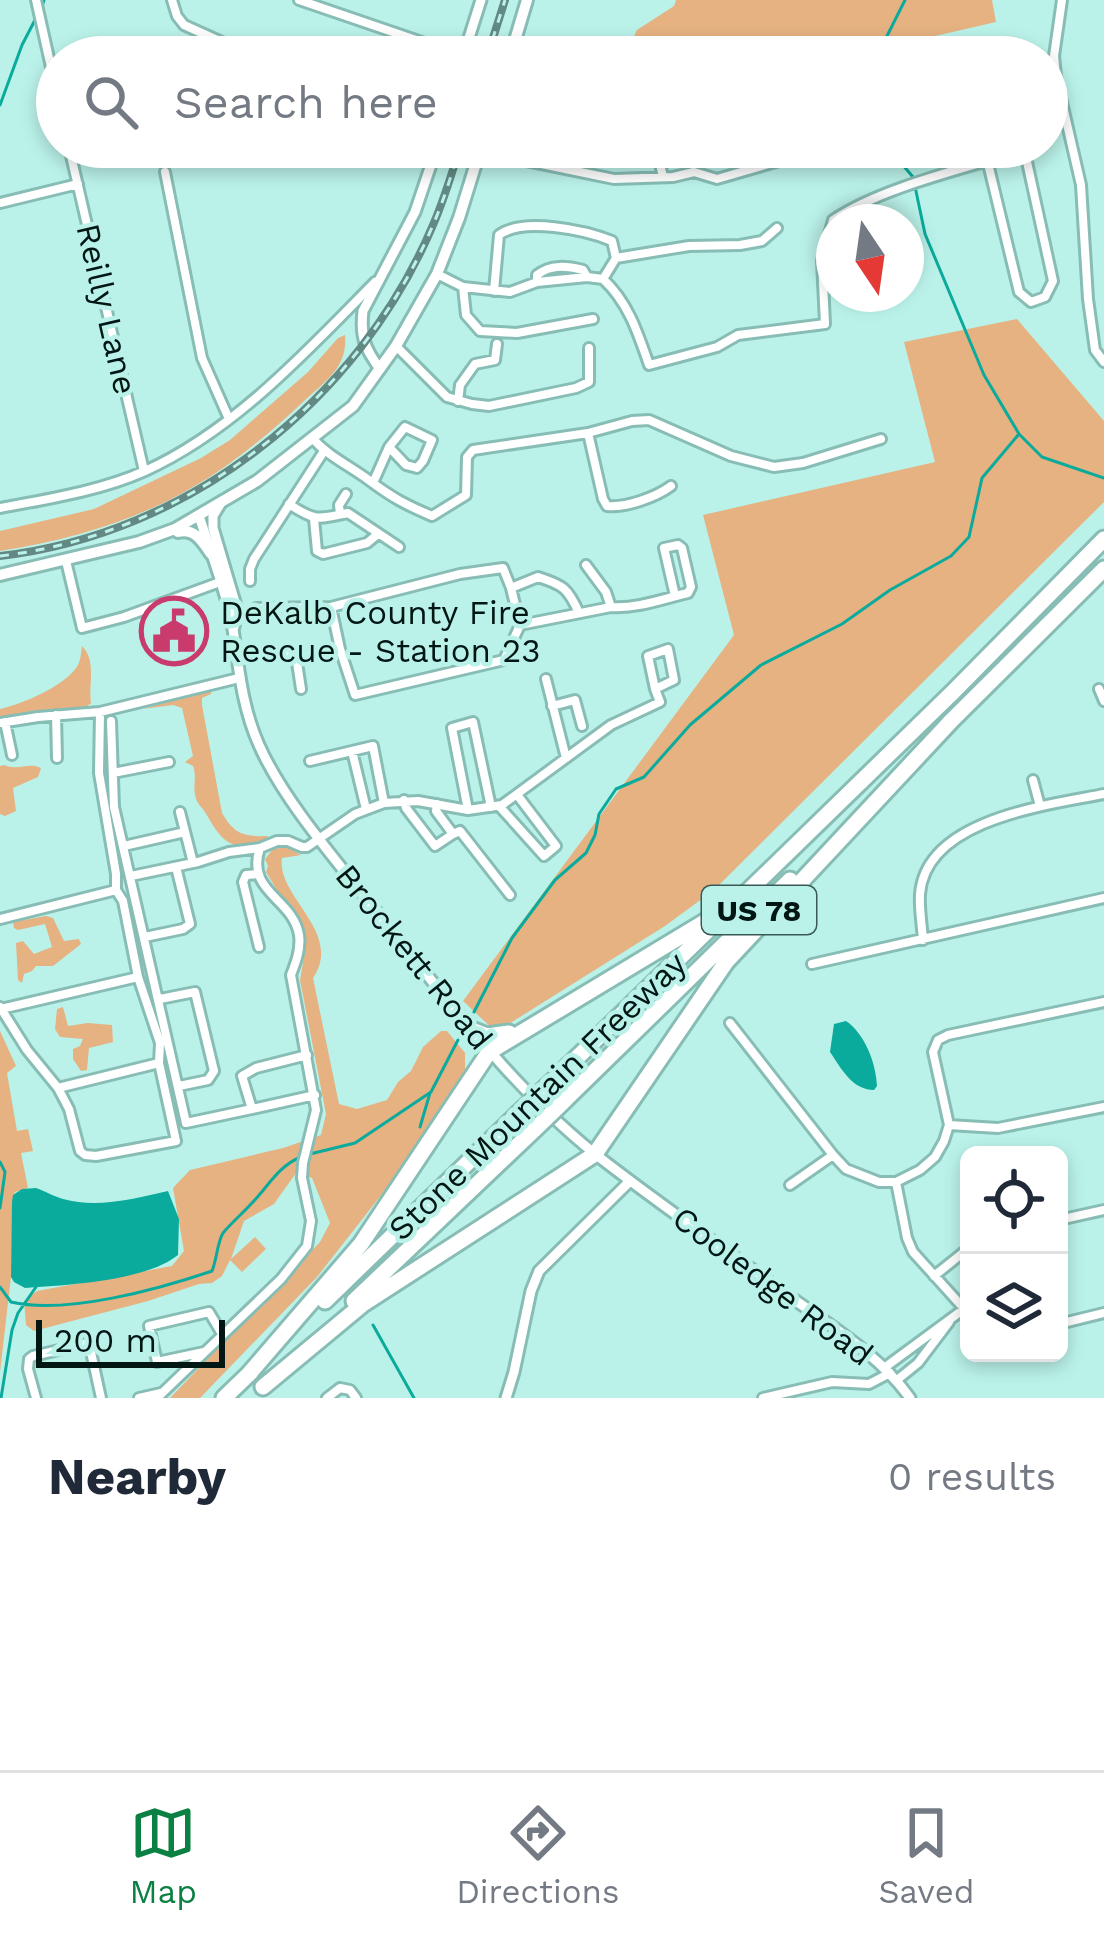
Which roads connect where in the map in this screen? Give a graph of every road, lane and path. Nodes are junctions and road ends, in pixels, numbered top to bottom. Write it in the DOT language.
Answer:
graph roads {
  1 [pos="36,0"];
  2 [pos="172,0"];
  3 [pos="299,0"];
  4 [pos="481,0"];
  5 [pos="526,0"];
  6 [pos="1062,0"];
  7 [pos="44,36"];
  8 [pos="208,36"];
  9 [pos="403,36"];
  10 [pos="470,36"];
  11 [pos="515,36"];
  12 [pos="1057,36"];
  13 [pos="1068,128"];
  14 [pos="74,168"];
  15 [pos="430,168"];
  16 [pos="474,168"];
  17 [pos="560,168"];
  18 [pos="661,168"];
  19 [pos="755,168"];
  20 [pos="966,168"];
  21 [pos="989,168"];
  22 [pos="1028,168"];
  23 [pos="165,172"];
  24 [pos="663,177"];
  25 [pos="78,184"];
  26 [pos="0,203"];
  27 [pos="777,228"];
  28 [pos="616,258"];
  29 [pos="437,274"];
  30 [pos="380,276"];
  31 [pos="603,280"];
  32 [pos="463,287"];
  33 [pos="494,291"];
  34 [pos="352,304"];
  35 [pos="363,311"];
  36 [pos="592,319"];
  37 [pos="499,339"];
  38 [pos="396,346"];
  39 [pos="589,348"];
  40 [pos="1104,362"];
  41 [pos="380,369"];
  42 [pos="458,401"];
  43 [pos="229,419"];
  44 [pos="588,434"];
  45 [pos="312,438"];
  46 [pos="881,439"];
  47 [pos="389,447"];
  48 [pos="324,452"];
  49 [pos="144,471"];
  50 [pos="373,483"];
  51 [pos="671,486"];
  52 [pos="346,494"];
  53 [pos="222,502"];
  54 [pos="289,504"];
  55 [pos="0,508"];
  56 [pos="340,514"];
  57 [pos="199,516"];
  58 [pos="314,519"];
  59 [pos="378,534"];
  60 [pos="157,536"];
  61 [pos="1104,539"];
  62 [pos="399,547"];
  63 [pos="211,554"];
  64 [pos="65,561"];
  65 [pos="586,565"];
  66 [pos="1104,568"];
  67 [pos="0,575"];
  68 [pos="250,581"];
  69 [pos="220,582"];
  70 [pos="512,588"];
  71 [pos="675,596"];
  72 [pos="331,607"];
  73 [pos="611,607"];
  74 [pos="256,608"];
  75 [pos="579,613"];
  76 [pos="520,625"];
  77 [pos="233,633"];
  78 [pos="340,649"];
  79 [pos="236,655"];
  80 [pos="296,656"];
  81 [pos="239,678"];
  82 [pos="546,679"];
  83 [pos="301,689"];
  84 [pos="655,689"];
  85 [pos="1099,689"];
  86 [pos="1104,701"];
  87 [pos="552,706"];
  88 [pos="100,712"];
  89 [pos="56,715"];
  90 [pos="952,720"];
  91 [pos="111,721"];
  92 [pos="3,723"];
  93 [pos="583,726"];
  94 [pos="352,751"];
  95 [pos="12,755"];
  96 [pos="57,758"];
  97 [pos="566,758"];
  98 [pos="310,761"];
  99 [pos="169,762"];
  100 [pos="113,773"];
  101 [pos="1033,780"];
  102 [pos="1104,794"];
  103 [pos="518,796"];
  104 [pos="404,800"];
  105 [pos="384,803"];
  106 [pos="437,804"];
  107 [pos="495,806"];
  108 [pos="1040,806"];
  109 [pos="365,809"];
  110 [pos="468,810"];
  111 [pos="180,812"];
  112 [pos="185,832"];
  113 [pos="453,834"];
  114 [pos="321,839"];
  115 [pos="124,846"];
  116 [pos="260,848"];
  117 [pos="193,863"];
  118 [pos="176,867"];
  119 [pos="258,874"];
  120 [pos="131,876"];
  121 [pos="116,890"];
  122 [pos="510,895"];
  123 [pos="1104,898"];
  124 [pos="731,906"];
  125 [pos="0,919"];
  126 [pos="145,937"];
  127 [pos="923,940"];
  128 [pos="259,947"];
  129 [pos="812,964"];
  130 [pos="138,977"];
  131 [pos="160,999"];
  132 [pos="1104,1002"];
  133 [pos="1,1008"];
  134 [pos="540,1020"];
  135 [pos="730,1023"];
  136 [pos="469,1029"];
  137 [pos="489,1052"];
  138 [pos="307,1055"];
  139 [pos="159,1063"];
  140 [pos="179,1087"];
  141 [pos="58,1088"];
  142 [pos="315,1095"];
  143 [pos="1104,1107"];
  144 [pos="252,1109"];
  145 [pos="949,1125"];
  146 [pos="595,1154"];
  147 [pos="833,1155"];
  148 [pos="631,1181"];
  149 [pos="896,1182"];
  150 [pos="790,1185"];
  151 [pos="1104,1210"];
  152 [pos="1068,1218"];
  153 [pos="962,1254"];
  154 [pos="934,1276"];
  155 [pos="960,1304"];
  156 [pos="1104,1312"];
  157 [pos="960,1315"];
  158 [pos="950,1321"];
  159 [pos="1068,1322"];
  160 [pos="223,1334"];
  161 [pos="205,1352"];
  162 [pos="890,1374"];
  163 [pos="248,1375"];
  164 [pos="258,1393"];
  165 [pos="160,1395"];
  166 [pos="36,1398"];
  167 [pos="101,1398"];
  168 [pos="139,1398"];
  169 [pos="224,1398"];
  170 [pos="327,1398"];
  171 [pos="356,1398"];
  172 [pos="506,1398"];
  173 [pos="763,1398"];
  174 [pos="910,1398"];
  1 -- 7 [label="street"];
  2 -- 8 [label="street"];
  3 -- 9 [label="street"];
  4 -- 10 [label="street"];
  5 -- 11 [label="main road"];
  6 -- 12 [label="street"];
  13 -- 40 [label="street"];
  14 -- 25 [label="street, Reilly Lane"];
  15 -- 30 [label="street"];
  16 -- 29 [label="main road"];
  17 -- 24 [label="street"];
  18 -- 24 [label="street"];
  19 -- 24 [label="street"];
  20 -- 31 [label="street"];
  21 -- 22 [label="street"];
  23 -- 43 [label="street"];
  25 -- 26 [label="street"];
  25 -- 49 [label="street, Reilly Lane"];
  27 -- 28 [label="street"];
  28 -- 31 [label="street"];
  28 -- 33 [label="street"];
  29 -- 32 [label="street"];
  29 -- 38 [label="main road"];
  30 -- 34 [label="street"];
  30 -- 35 [label="street"];
  31 -- 33 [label="street"];
  32 -- 33 [label="street"];
  32 -- 37 [label="street"];
  34 -- 35 [label="street"];
  34 -- 43 [label="street"];
  35 -- 41 [label="street"];
  36 -- 37 [label="street"];
  37 -- 42 [label="street"];
  38 -- 41 [label="main road"];
  38 -- 42 [label="street"];
  39 -- 42 [label="street"];
  41 -- 45 [label="main road"];
  43 -- 49 [label="street"];
  44 -- 46 [label="street"];
  44 -- 50 [label="street"];
  44 -- 51 [label="street"];
  45 -- 48 [label="street"];
  45 -- 53 [label="main road"];
  47 -- 47 [label="street"];
  47 -- 50 [label="street"];
  48 -- 50 [label="street"];
  48 -- 54 [label="street"];
  49 -- 55 [label="street"];
  52 -- 56 [label="street"];
  53 -- 57 [label="main road"];
  53 -- 77 [label="street"];
  54 -- 58 [label="street"];
  54 -- 68 [label="street"];
  56 -- 58 [label="street"];
  56 -- 59 [label="street"];
  57 -- 60 [label="main road"];
  57 -- 63 [label="street, Brockett Road"];
  58 -- 59 [label="street"];
  59 -- 62 [label="street"];
  60 -- 63 [label="main road"];
  60 -- 64 [label="main road"];
  61 -- 124 [label="highway, Stone Mountain Freeway / US 78"];
  63 -- 69 [label="street, Brockett Road"];
  64 -- 67 [label="main road"];
  64 -- 69 [label="street"];
  65 -- 73 [label="street"];
  66 -- 90 [label="highway, Stone Mountain Freeway / US 78"];
  69 -- 77 [label="street, Brockett Road"];
  70 -- 72 [label="street"];
  70 -- 75 [label="street"];
  70 -- 76 [label="street"];
  71 -- 71 [label="street"];
  71 -- 73 [label="street"];
  72 -- 74 [label="street"];
  72 -- 78 [label="street"];
  73 -- 75 [label="street"];
  75 -- 76 [label="street"];
  76 -- 78 [label="street"];
  77 -- 79 [label="street, Brockett Road"];
  78 -- 80 [label="street"];
  79 -- 80 [label="street"];
  79 -- 81 [label="street, Brockett Road"];
  80 -- 83 [label="street"];
  81 -- 88 [label="street"];
  81 -- 114 [label="street, Brockett Road"];
  82 -- 87 [label="street"];
  84 -- 84 [label="street"];
  84 -- 97 [label="street"];
  85 -- 86 [label="street"];
  87 -- 93 [label="street"];
  87 -- 97 [label="street"];
  88 -- 89 [label="street"];
  88 -- 121 [label="street"];
  89 -- 92 [label="street"];
  89 -- 96 [label="street"];
  90 -- 146 [label="highway"];
  90 -- 164 [label="highway, Stone Mountain Freeway / US 78, bridge"];
  91 -- 100 [label="street"];
  92 -- 95 [label="street"];
  94 -- 98 [label="street"];
  94 -- 105 [label="street"];
  94 -- 109 [label="street"];
  97 -- 103 [label="street"];
  99 -- 100 [label="street"];
  100 -- 115 [label="street"];
  101 -- 108 [label="street"];
  102 -- 108 [label="street"];
  103 -- 107 [label="street"];
  103 -- 107 [label="street"];
  104 -- 105 [label="street"];
  104 -- 106 [label="street"];
  104 -- 113 [label="street"];
  105 -- 109 [label="street"];
  106 -- 110 [label="street"];
  106 -- 113 [label="street"];
  107 -- 110 [label="street"];
  107 -- 110 [label="street"];
  108 -- 127 [label="street"];
  109 -- 114 [label="street"];
  111 -- 112 [label="street"];
  112 -- 115 [label="street"];
  112 -- 117 [label="street"];
  113 -- 122 [label="street"];
  114 -- 116 [label="street"];
  114 -- 136 [label="street, Brockett Road"];
  115 -- 120 [label="street"];
  116 -- 117 [label="street"];
  116 -- 119 [label="street"];
  117 -- 118 [label="street"];
  118 -- 120 [label="street"];
  118 -- 126 [label="street"];
  119 -- 128 [label="street"];
  119 -- 138 [label="street"];
  120 -- 126 [label="street"];
  121 -- 125 [label="street"];
  121 -- 130 [label="street"];
  123 -- 127 [label="street"];
  124 -- 134 [label="highway"];
  124 -- 163 [label="highway, Stone Mountain Freeway / US 78, bridge"];
  126 -- 131 [label="street"];
  127 -- 129 [label="street"];
  130 -- 133 [label="street"];
  130 -- 139 [label="street"];
  131 -- 140 [label="street"];
  131 -- 140 [label="street"];
  132 -- 145 [label="street"];
  133 -- 141 [label="street"];
  134 -- 136 [label="highway"];
  134 -- 137 [label="highway"];
  135 -- 147 [label="street"];
  136 -- 137 [label="street, Brockett Road"];
  137 -- 146 [label="street, Brockett Road"];
  137 -- 163 [label="highway"];
  138 -- 142 [label="street"];
  138 -- 144 [label="street"];
  139 -- 141 [label="street"];
  139 -- 141 [label="street"];
  140 -- 144 [label="street"];
  142 -- 144 [label="street"];
  142 -- 160 [label="street"];
  143 -- 145 [label="street"];
  145 -- 149 [label="street"];
  146 -- 148 [label="street, Brockett Road"];
  146 -- 164 [label="highway"];
  147 -- 149 [label="street"];
  147 -- 150 [label="street"];
  148 -- 162 [label="street, Cooledge Road"];
  148 -- 172 [label="street"];
  149 -- 154 [label="street"];
  151 -- 152 [label="street"];
  153 -- 154 [label="street"];
  154 -- 155 [label="street"];
  156 -- 159 [label="street"];
  157 -- 158 [label="street"];
  158 -- 162 [label="street"];
  158 -- 162 [label="street"];
  160 -- 161 [label="street"];
  160 -- 161 [label="street"];
  161 -- 165 [label="street"];
  162 -- 173 [label="street"];
  162 -- 174 [label="street, Cooledge Road"];
  163 -- 169 [label="highway, Stone Mountain Freeway / US 78"];
  165 -- 168 [label="street"];
  166 -- 167 [label="street"];
  170 -- 171 [label="street"];
}
